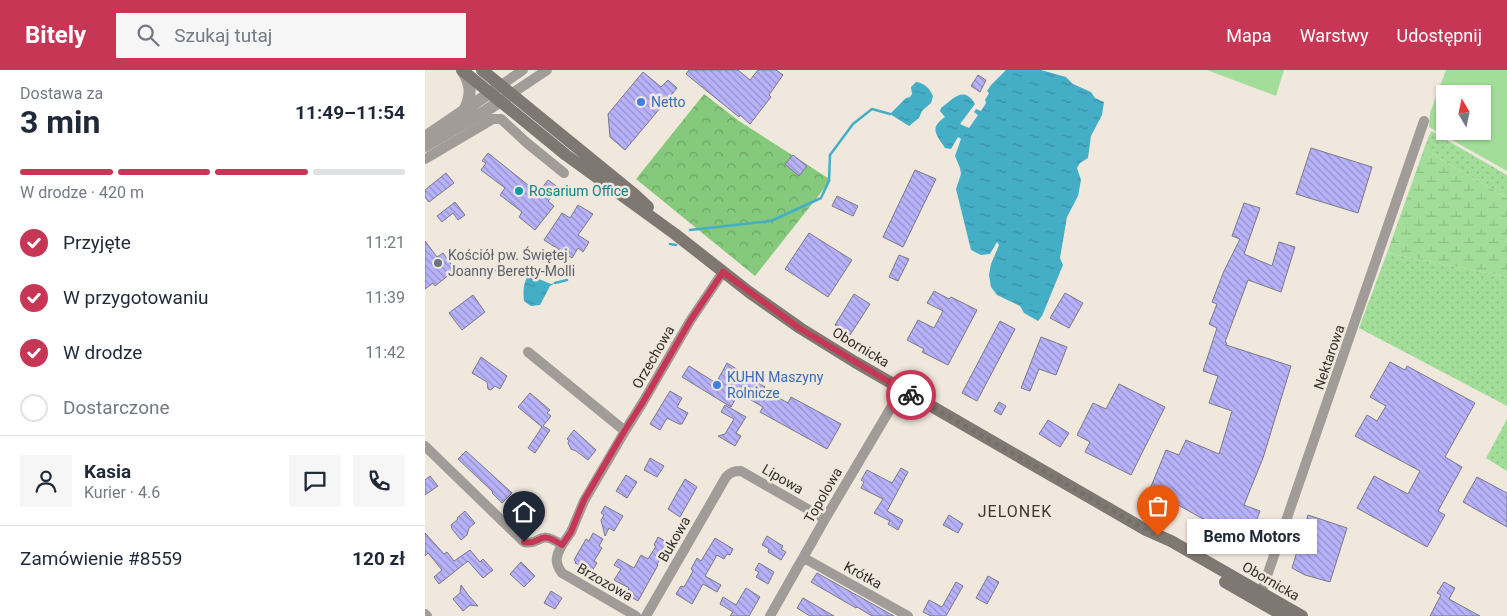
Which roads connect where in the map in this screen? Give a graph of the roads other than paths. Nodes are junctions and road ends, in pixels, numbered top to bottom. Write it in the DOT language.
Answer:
graph roads {
  1 [pos="462,70"];
  2 [pos="482,70"];
  3 [pos="523,70"];
  4 [pos="547,70"];
  5 [pos="529,82"];
  6 [pos="495,89"];
  7 [pos="511,94"];
  8 [pos="500,102"];
  9 [pos="465,109"];
  10 [pos="535,115"];
  11 [pos="1425,121"];
  12 [pos="425,137"];
  13 [pos="425,146"];
  14 [pos="425,160"];
  15 [pos="564,172"];
  16 [pos="675,234"];
  17 [pos="723,272"];
  18 [pos="528,352"];
  19 [pos="902,389"];
  20 [pos="625,430"];
  21 [pos="425,446"];
  22 [pos="727,477"];
  23 [pos="825,519"];
  24 [pos="562,545"];
  25 [pos="804,558"];
  26 [pos="1266,603"];
  27 [pos="636,616"];
  28 [pos="646,616"];
  29 [pos="770,616"];
  30 [pos="908,616"];
  31 [pos="1284,616"];
  32 [pos="1302,616"];
  1 -- 6 [label="main road, Obornicka"];
  1 -- 9 [label="street"];
  2 -- 6 [label="main road, Obornicka"];
  3 -- 6 [label="street"];
  4 -- 5 [label="street"];
  5 -- 7 [label="street"];
  5 -- 10 [label="street"];
  6 -- 7 [label="main road, Obornicka"];
  6 -- 8 [label="main road, Obornicka"];
  6 -- 9 [label="street"];
  7 -- 8 [label="street"];
  7 -- 10 [label="main road, Obornicka"];
  8 -- 13 [label="street"];
  8 -- 16 [label="main road, Obornicka"];
  9 -- 12 [label="street"];
  10 -- 16 [label="main road, Obornicka"];
  11 -- 26 [label="street, Nektarowa"];
  14 -- 15 [label="street"];
  16 -- 17 [label="main road, Obornicka"];
  17 -- 19 [label="main road, Obornicka"];
  17 -- 20 [label="street, Orzechowa"];
  18 -- 20 [label="street"];
  19 -- 23 [label="street, Topolowa"];
  19 -- 26 [label="main road, Obornicka"];
  20 -- 24 [label="street, Orzechowa"];
  21 -- 24 [label="street"];
  22 -- 23 [label="street, Lipowa"];
  22 -- 28 [label="street, Bukowa"];
  23 -- 25 [label="street, Topolowa"];
  24 -- 27 [label="street, Brzozowa"];
  25 -- 29 [label="street, Topolowa"];
  25 -- 30 [label="street, Krótka"];
  26 -- 31 [label="main road, Obornicka"];
  26 -- 32 [label="main road, Obornicka"];
}
